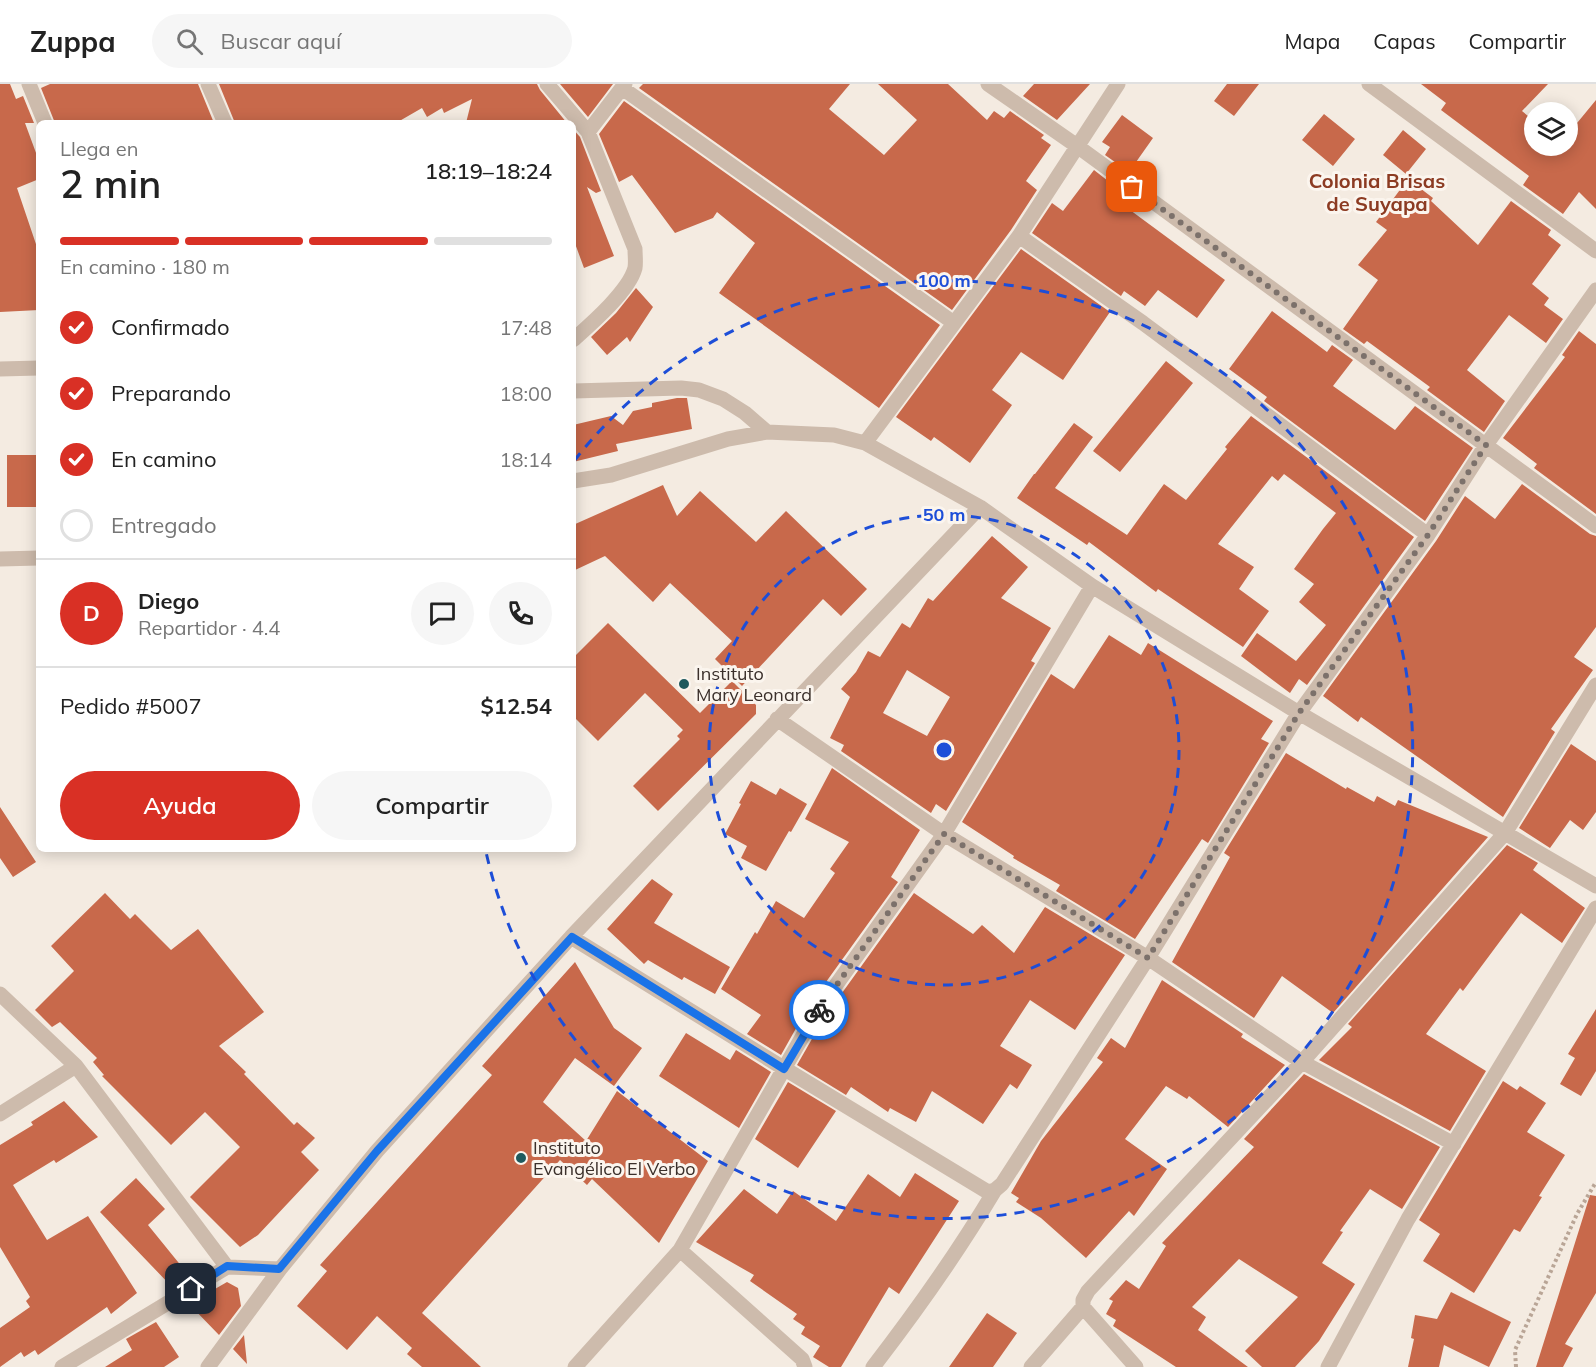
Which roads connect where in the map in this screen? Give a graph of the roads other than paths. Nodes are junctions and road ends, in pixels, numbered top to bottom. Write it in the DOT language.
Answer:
graph roads {
  1 [pos="29,84"];
  2 [pos="208,84"];
  3 [pos="547,84"];
  4 [pos="988,84"];
  5 [pos="1118,84"];
  6 [pos="1369,84"];
  7 [pos="623,86"];
  8 [pos="44,120"];
  9 [pos="224,120"];
  10 [pos="588,132"];
  11 [pos="1077,146"];
  12 [pos="1018,236"];
  13 [pos="1596,251"];
  14 [pos="1596,290"];
  15 [pos="954,323"];
  16 [pos="576,337"];
  17 [pos="36,368"];
  18 [pos="0,369"];
  19 [pos="576,391"];
  20 [pos="767,432"];
  21 [pos="866,443"];
  22 [pos="1486,445"];
  23 [pos="576,481"];
  24 [pos="980,507"];
  25 [pos="1596,526"];
  26 [pos="1428,535"];
  27 [pos="36,558"];
  28 [pos="0,559"];
  29 [pos="1092,586"];
  30 [pos="1596,685"];
  31 [pos="1299,713"];
  32 [pos="777,719"];
  33 [pos="1505,832"];
  34 [pos="944,834"];
  35 [pos="1596,886"];
  36 [pos="1596,908"];
  37 [pos="572,937"];
  38 [pos="1148,958"];
  39 [pos="0,994"];
  40 [pos="1302,1062"];
  41 [pos="76,1066"];
  42 [pos="784,1069"];
  43 [pos="0,1114"];
  44 [pos="1454,1144"];
  45 [pos="995,1190"];
  46 [pos="680,1250"];
  47 [pos="227,1266"];
  48 [pos="279,1269"];
  49 [pos="1083,1307"];
  50 [pos="62,1367"];
  51 [pos="208,1367"];
  52 [pos="575,1367"];
  53 [pos="805,1367"];
  54 [pos="873,1367"];
  55 [pos="1031,1367"];
  56 [pos="1136,1367"];
  57 [pos="1328,1367"];
  1 -- 8 [label="street"];
  2 -- 9 [label="street"];
  3 -- 10 [label="street"];
  4 -- 11 [label="street"];
  5 -- 11 [label="street"];
  6 -- 13 [label="street"];
  7 -- 10 [label="street"];
  7 -- 15 [label="street"];
  10 -- 16 [label="street"];
  11 -- 12 [label="street"];
  11 -- 22 [label="street"];
  12 -- 15 [label="street"];
  12 -- 26 [label="street"];
  14 -- 22 [label="street"];
  15 -- 21 [label="street"];
  17 -- 18 [label="street"];
  19 -- 20 [label="street"];
  20 -- 21 [label="street"];
  20 -- 23 [label="street"];
  21 -- 24 [label="street"];
  22 -- 25 [label="street"];
  22 -- 26 [label="street"];
  24 -- 29 [label="street"];
  24 -- 32 [label="street"];
  26 -- 31 [label="street"];
  27 -- 28 [label="street"];
  29 -- 31 [label="street"];
  29 -- 34 [label="street"];
  30 -- 33 [label="street"];
  31 -- 33 [label="street"];
  31 -- 38 [label="street"];
  32 -- 34 [label="street"];
  32 -- 37 [label="street"];
  33 -- 35 [label="street"];
  33 -- 40 [label="street"];
  34 -- 38 [label="street"];
  34 -- 42 [label="street"];
  36 -- 44 [label="street"];
  37 -- 42 [label="street"];
  37 -- 48 [label="street"];
  38 -- 40 [label="street"];
  38 -- 45 [label="street"];
  39 -- 41 [label="street"];
  40 -- 44 [label="street"];
  40 -- 49 [label="street"];
  41 -- 43 [label="street"];
  41 -- 47 [label="street"];
  42 -- 45 [label="street"];
  42 -- 46 [label="street"];
  44 -- 57 [label="street"];
  45 -- 54 [label="street"];
  46 -- 52 [label="street"];
  46 -- 53 [label="street"];
  47 -- 48 [label="street"];
  47 -- 50 [label="street"];
  48 -- 51 [label="street"];
  49 -- 55 [label="street"];
  49 -- 56 [label="street"];
}
